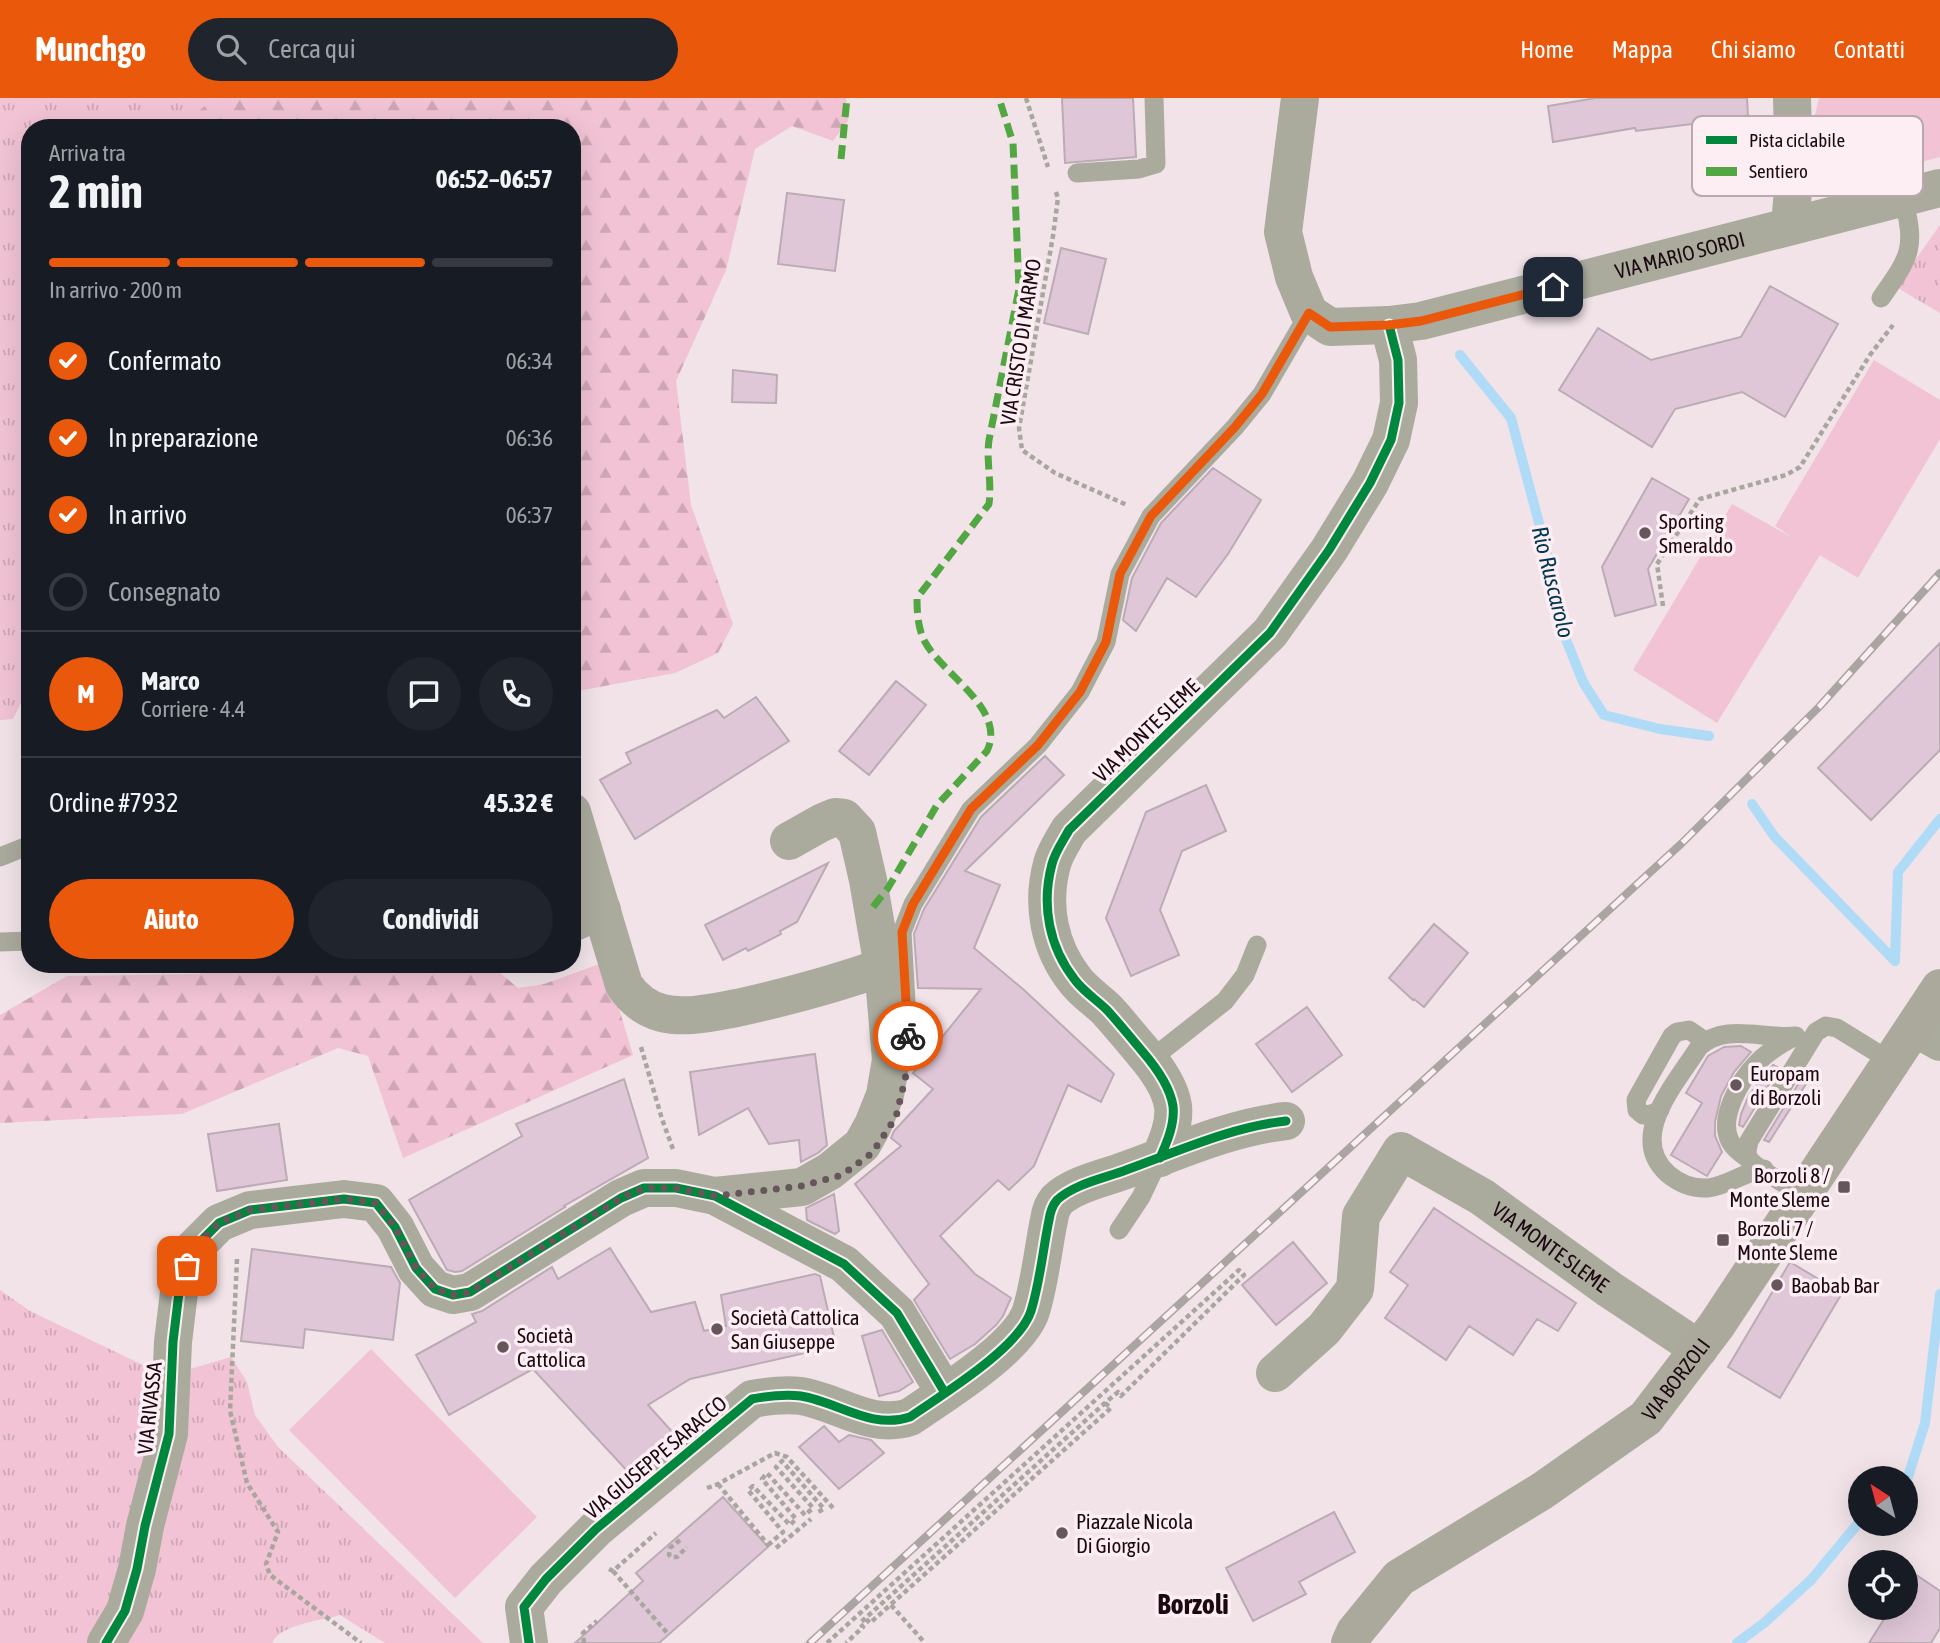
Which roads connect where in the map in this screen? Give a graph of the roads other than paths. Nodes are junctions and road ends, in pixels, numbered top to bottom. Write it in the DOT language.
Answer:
graph roads {
  1 [pos="1154,98"];
  2 [pos="1300,98"];
  3 [pos="1077,173"];
  4 [pos="1793,196"];
  5 [pos="1907,196"];
  6 [pos="1903,197"];
  7 [pos="1790,225"];
  8 [pos="1881,298"];
  9 [pos="1309,313"];
  10 [pos="1389,325"];
  11 [pos="789,841"];
  12 [pos="21,849"];
  13 [pos="0,857"];
  14 [pos="581,875"];
  15 [pos="587,917"];
  16 [pos="21,941"];
  17 [pos="0,942"];
  18 [pos="1257,945"];
  19 [pos="883,967"];
  20 [pos="1940,988"];
  21 [pos="1826,1026"];
  22 [pos="1927,1035"];
  23 [pos="1796,1036"];
  24 [pos="1705,1041"];
  25 [pos="1150,1060"];
  26 [pos="1892,1062"];
  27 [pos="1660,1110"];
  28 [pos="1286,1121"];
  29 [pos="1160,1158"];
  30 [pos="1757,1165"];
  31 [pos="802,1186"];
  32 [pos="1804,1195"];
  33 [pos="715,1196"];
  34 [pos="1119,1230"];
  35 [pos="1699,1349"];
  36 [pos="1275,1373"];
  37 [pos="945,1393"];
  38 [pos="106,1643"];
  39 [pos="529,1643"];
  40 [pos="1350,1643"];
  1 -- 3 [label="lane"];
  2 -- 9 [label="street"];
  4 -- 7 [label="street"];
  5 -- 6 [label="street, VIA MARIO SORDI"];
  6 -- 7 [label="street, VIA MARIO SORDI"];
  6 -- 8 [label="lane"];
  7 -- 10 [label="street, VIA MARIO SORDI"];
  9 -- 10 [label="street, VIA MARIO SORDI"];
  9 -- 31 [label="lane"];
  10 -- 25 [label="street, VIA MONTE SLEME"];
  11 -- 19 [label="street"];
  12 -- 13 [label="lane"];
  14 -- 15 [label="street"];
  15 -- 19 [label="street"];
  16 -- 17 [label="lane"];
  18 -- 25 [label="lane"];
  19 -- 31 [label="street"];
  20 -- 22 [label="main road, VIA BORZOLI"];
  21 -- 23 [label="lane"];
  21 -- 26 [label="lane"];
  21 -- 30 [label="lane"];
  22 -- 26 [label="main road, VIA BORZOLI"];
  23 -- 24 [label="lane"];
  23 -- 30 [label="lane"];
  24 -- 27 [label="lane"];
  24 -- 27 [label="lane"];
  25 -- 29 [label="street, VIA MONTE SLEME"];
  26 -- 32 [label="main road, VIA BORZOLI"];
  27 -- 30 [label="lane"];
  28 -- 29 [label="street"];
  29 -- 34 [label="lane"];
  29 -- 37 [label="street"];
  30 -- 32 [label="lane"];
  31 -- 33 [label="street"];
  32 -- 35 [label="main road, VIA BORZOLI"];
  33 -- 37 [label="street"];
  33 -- 38 [label="street, VIA RIVASSA"];
  35 -- 36 [label="street, VIA MONTE SLEME"];
  35 -- 40 [label="main road, VIA BORZOLI"];
  37 -- 39 [label="street, VIA GIUSEPPE SARACCO"];
}
